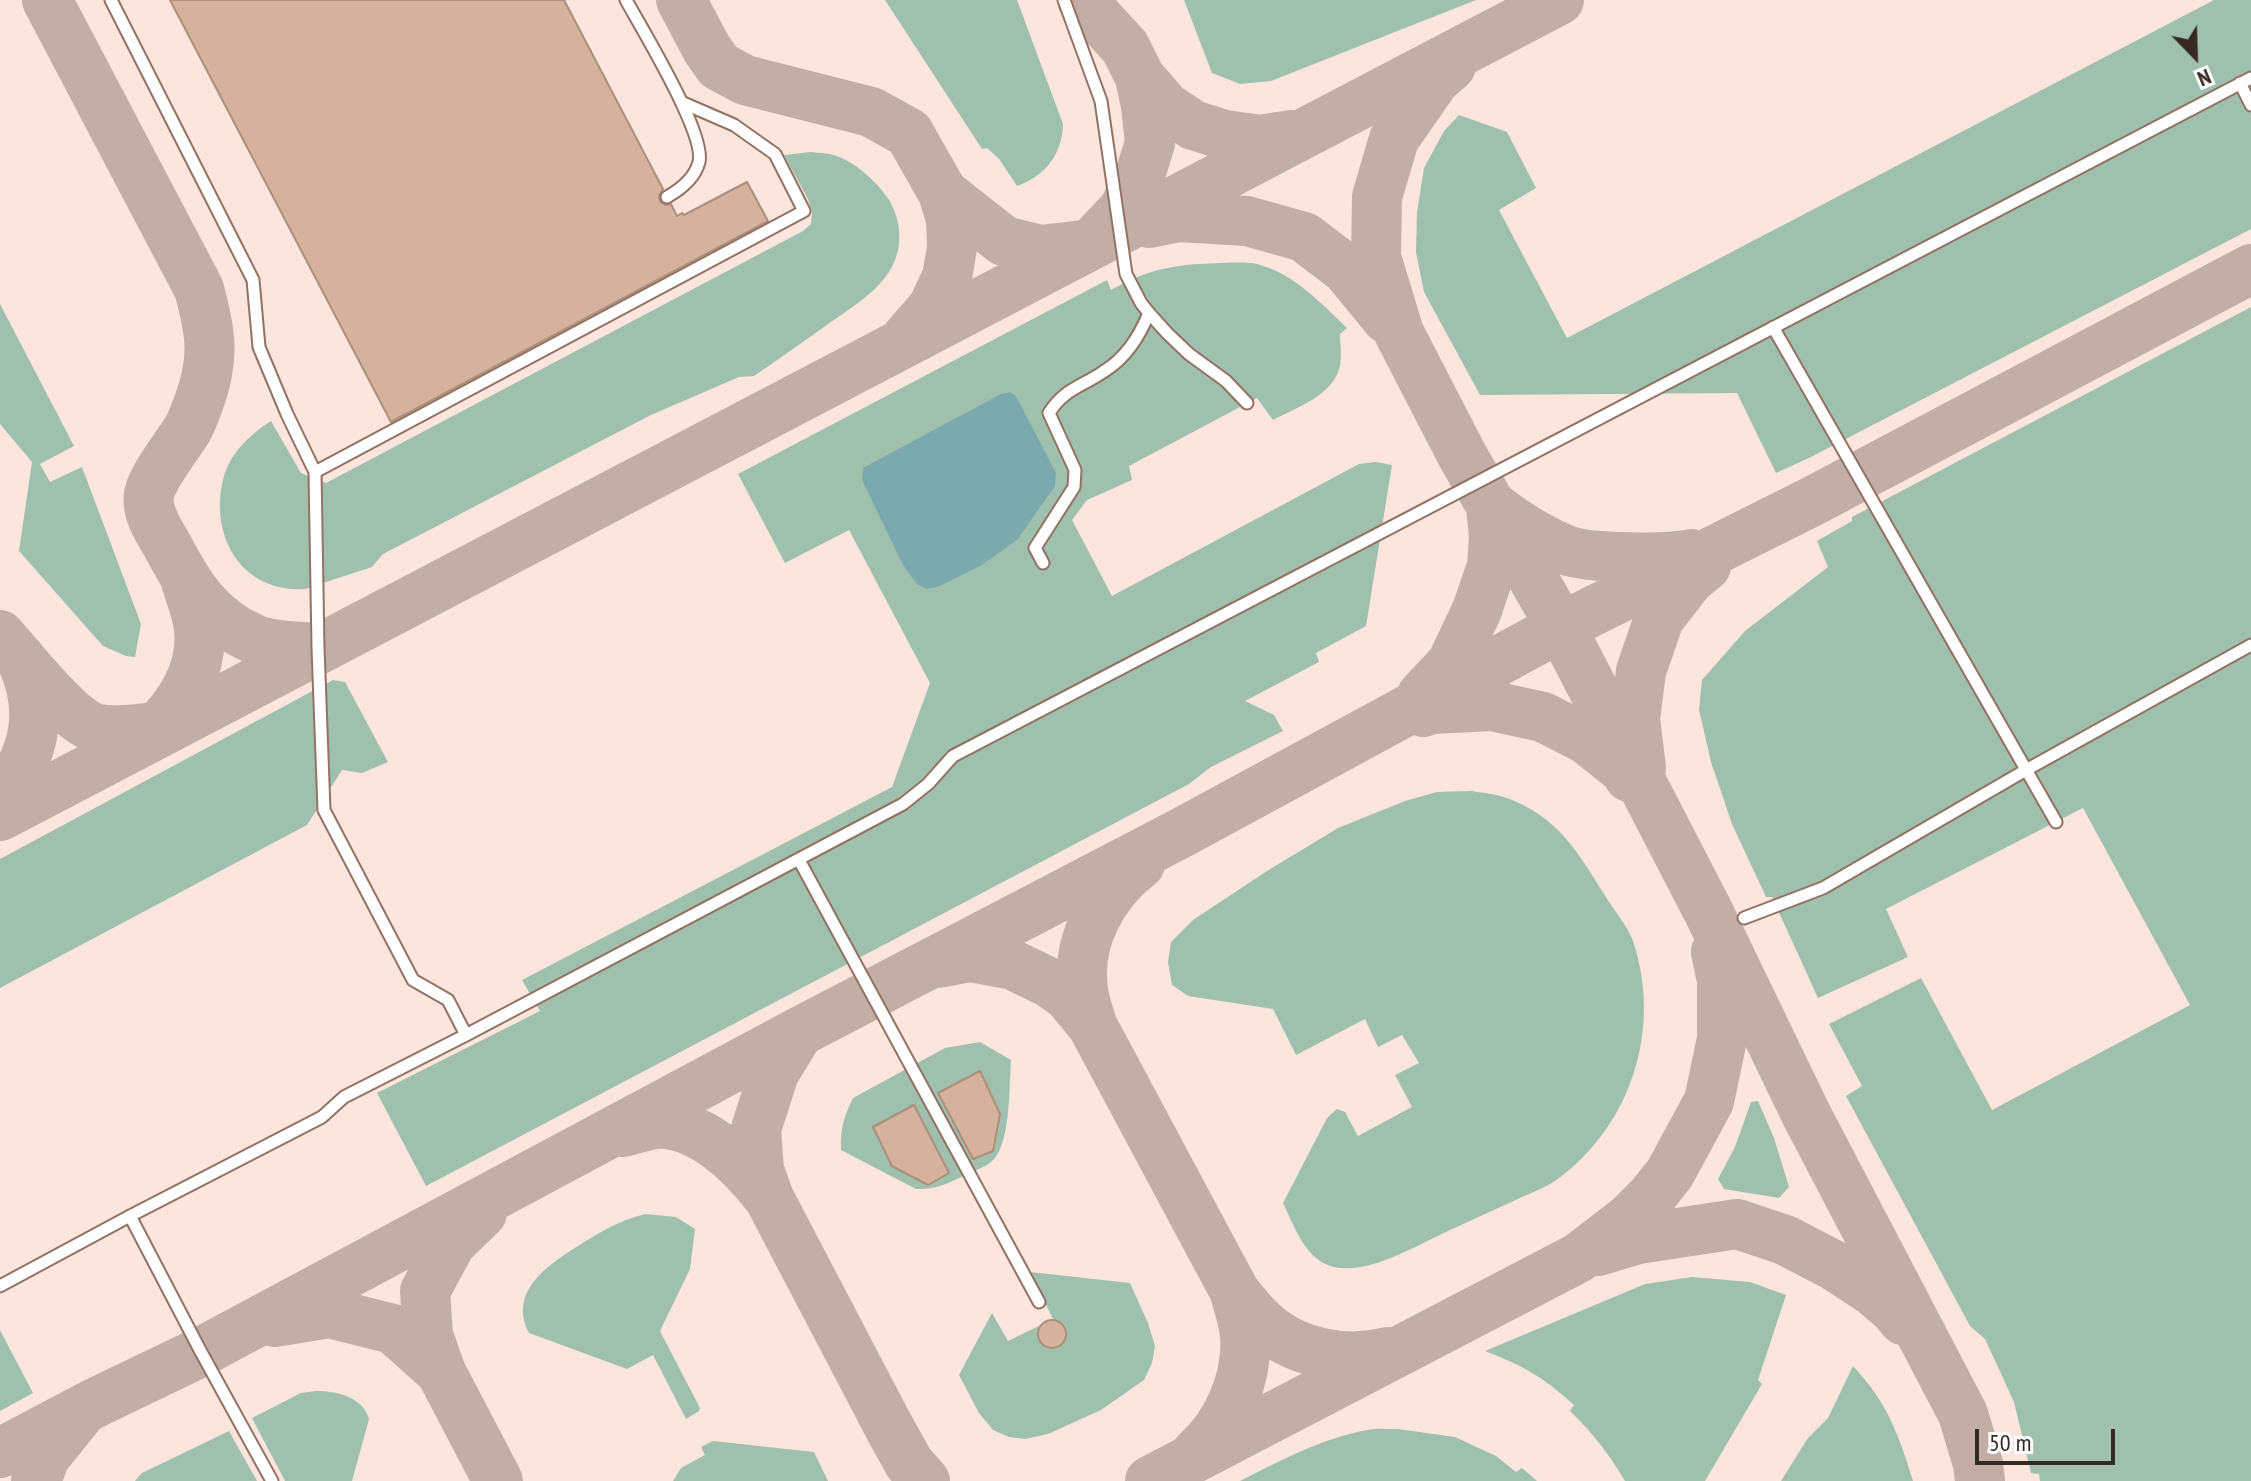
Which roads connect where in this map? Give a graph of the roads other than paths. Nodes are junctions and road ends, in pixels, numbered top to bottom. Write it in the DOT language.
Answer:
graph roads {
  1 [pos="111,0"];
  2 [pos="626,0"];
  3 [pos="1064,0"];
  4 [pos="2246,80"];
  5 [pos="681,102"];
  6 [pos="2251,105"];
  7 [pos="667,197"];
  8 [pos="1149,313"];
  9 [pos="1773,327"];
  10 [pos="1247,403"];
  11 [pos="315,472"];
  12 [pos="1043,563"];
  13 [pos="2251,645"];
  14 [pos="2026,770"];
  15 [pos="2056,822"];
  16 [pos="799,860"];
  17 [pos="1744,918"];
  18 [pos="466,1035"];
  19 [pos="130,1216"];
  20 [pos="0,1286"];
  21 [pos="1039,1302"];
  22 [pos="272,1481"];
  1 -- 11 [label="lane"];
  2 -- 5 [label="lane"];
  3 -- 8 [label="lane"];
  4 -- 6 [label="lane"];
  4 -- 9 [label="lane"];
  5 -- 7 [label="lane"];
  5 -- 11 [label="lane"];
  8 -- 10 [label="lane"];
  8 -- 12 [label="lane"];
  9 -- 14 [label="lane"];
  9 -- 16 [label="lane"];
  11 -- 18 [label="lane"];
  13 -- 14 [label="lane"];
  14 -- 15 [label="lane"];
  14 -- 17 [label="lane"];
  16 -- 18 [label="lane"];
  16 -- 21 [label="lane"];
  18 -- 19 [label="lane"];
  19 -- 20 [label="lane"];
  19 -- 22 [label="lane"];
}
